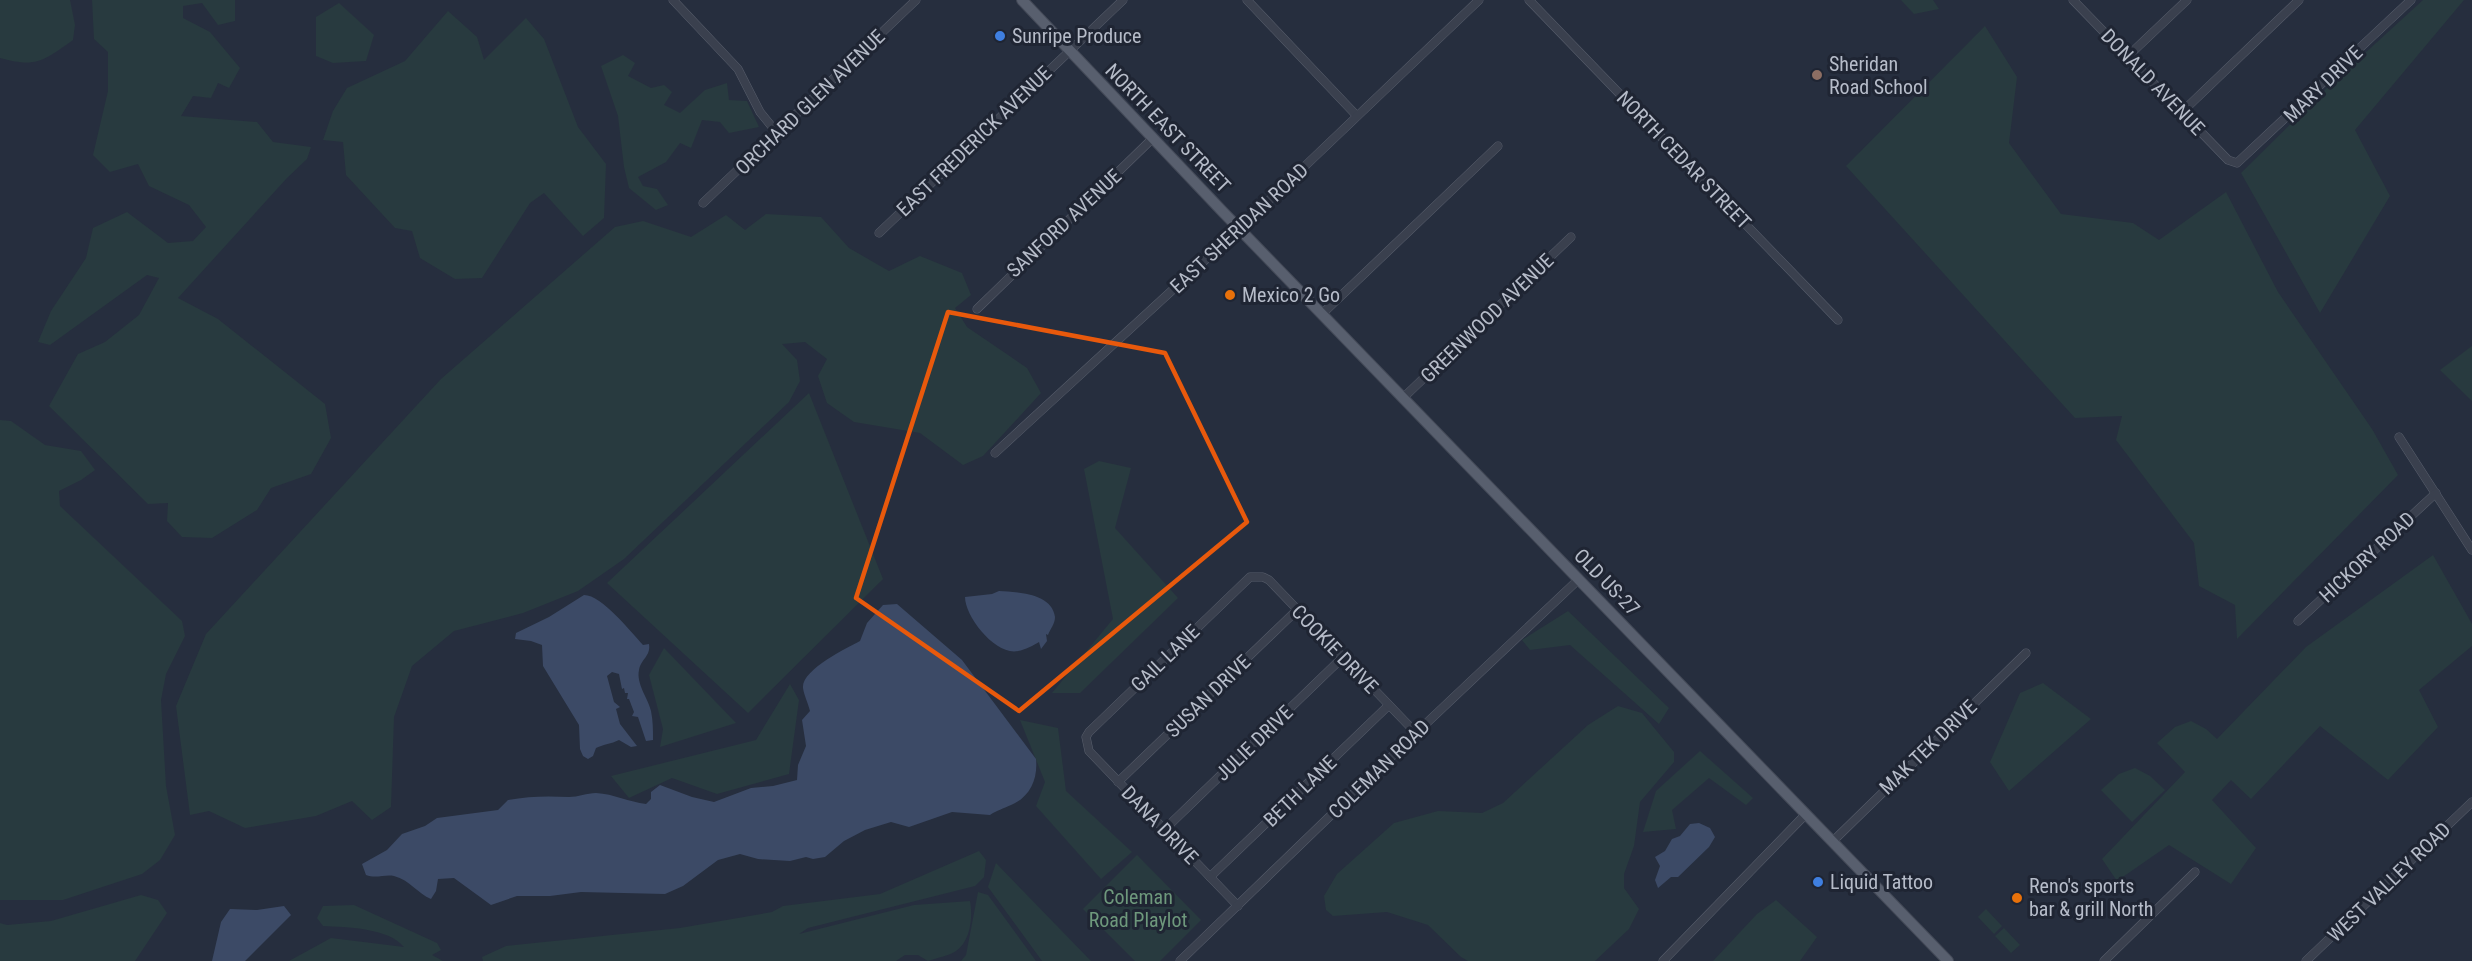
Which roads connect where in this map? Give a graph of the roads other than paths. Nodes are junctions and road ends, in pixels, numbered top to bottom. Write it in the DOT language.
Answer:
graph roads {
  1 [pos="673,0"];
  2 [pos="687,0"];
  3 [pos="916,0"];
  4 [pos="1022,0"];
  5 [pos="1123,0"];
  6 [pos="1247,0"];
  7 [pos="1479,0"];
  8 [pos="1529,0"];
  9 [pos="2073,0"];
  10 [pos="2187,0"];
  11 [pos="2299,0"];
  12 [pos="2410,0"];
  13 [pos="680,8"];
  14 [pos="1070,51"];
  15 [pos="2128,56"];
  16 [pos="2182,112"];
  17 [pos="1357,116"];
  18 [pos="777,133"];
  19 [pos="1153,138"];
  20 [pos="1498,146"];
  21 [pos="2233,163"];
  22 [pos="703,203"];
  23 [pos="1240,228"];
  24 [pos="879,233"];
  25 [pos="1571,237"];
  26 [pos="977,309"];
  27 [pos="1322,314"];
  28 [pos="1838,321"];
  29 [pos="1403,398"];
  30 [pos="2399,437"];
  31 [pos="995,453"];
  32 [pos="2436,493"];
  33 [pos="2472,549"];
  34 [pos="1250,577"];
  35 [pos="1579,579"];
  36 [pos="1297,610"];
  37 [pos="2298,621"];
  38 [pos="2026,653"];
  39 [pos="1343,657"];
  40 [pos="1389,705"];
  41 [pos="1416,733"];
  42 [pos="1086,742"];
  43 [pos="1118,782"];
  44 [pos="2472,802"];
  45 [pos="1805,815"];
  46 [pos="1165,830"];
  47 [pos="1832,842"];
  48 [pos="2195,872"];
  49 [pos="1210,877"];
  50 [pos="1238,906"];
  51 [pos="1180,961"];
  52 [pos="1663,961"];
  53 [pos="1948,961"];
  54 [pos="2104,961"];
  55 [pos="2306,961"];
  1 -- 13 [label="street"];
  2 -- 13 [label="street"];
  3 -- 18 [label="street, ORCHARD GLEN AVENUE"];
  4 -- 14 [label="main road, NORTH EAST STREET"];
  5 -- 14 [label="street, EAST FREDERICK AVENUE"];
  6 -- 17 [label="street"];
  7 -- 17 [label="street, EAST SHERIDAN ROAD"];
  8 -- 28 [label="street, NORTH CEDAR STREET"];
  9 -- 15 [label="street, DONALD AVENUE"];
  10 -- 15 [label="street"];
  11 -- 16 [label="street"];
  12 -- 21 [label="street, MARY DRIVE"];
  13 -- 18 [label="street"];
  14 -- 19 [label="main road, NORTH EAST STREET"];
  14 -- 24 [label="street, EAST FREDERICK AVENUE"];
  15 -- 16 [label="street, DONALD AVENUE"];
  16 -- 21 [label="street, DONALD AVENUE"];
  17 -- 23 [label="street, EAST SHERIDAN ROAD"];
  18 -- 22 [label="street, ORCHARD GLEN AVENUE"];
  19 -- 23 [label="main road, NORTH EAST STREET"];
  19 -- 26 [label="street, SANFORD AVENUE"];
  20 -- 27 [label="street"];
  23 -- 27 [label="main road, OLD US-27"];
  23 -- 31 [label="street, EAST SHERIDAN ROAD"];
  25 -- 29 [label="street, GREENWOOD AVENUE"];
  27 -- 29 [label="main road, OLD US-27"];
  29 -- 35 [label="main road, OLD US-27"];
  30 -- 32 [label="street"];
  32 -- 33 [label="street"];
  32 -- 37 [label="street, HICKORY ROAD"];
  34 -- 36 [label="street, COOKIE DRIVE"];
  34 -- 42 [label="street, GAIL LANE"];
  35 -- 41 [label="street, COLEMAN ROAD"];
  35 -- 45 [label="main road, OLD US-27"];
  36 -- 39 [label="street, COOKIE DRIVE"];
  36 -- 43 [label="street, SUSAN DRIVE"];
  38 -- 47 [label="street, MAK TEK DRIVE"];
  39 -- 40 [label="street, COOKIE DRIVE"];
  39 -- 46 [label="street, JULIE DRIVE"];
  40 -- 41 [label="street, COOKIE DRIVE"];
  40 -- 49 [label="street, BETH LANE"];
  41 -- 50 [label="street, COLEMAN ROAD"];
  42 -- 43 [label="street, DANA DRIVE"];
  43 -- 46 [label="street, DANA DRIVE"];
  44 -- 55 [label="street, WEST VALLEY ROAD"];
  45 -- 47 [label="main road, OLD US-27"];
  45 -- 52 [label="street"];
  46 -- 49 [label="street, DANA DRIVE"];
  47 -- 53 [label="main road, OLD US-27"];
  48 -- 54 [label="street"];
  49 -- 50 [label="street, DANA DRIVE"];
  50 -- 51 [label="street, COLEMAN ROAD"];
}
